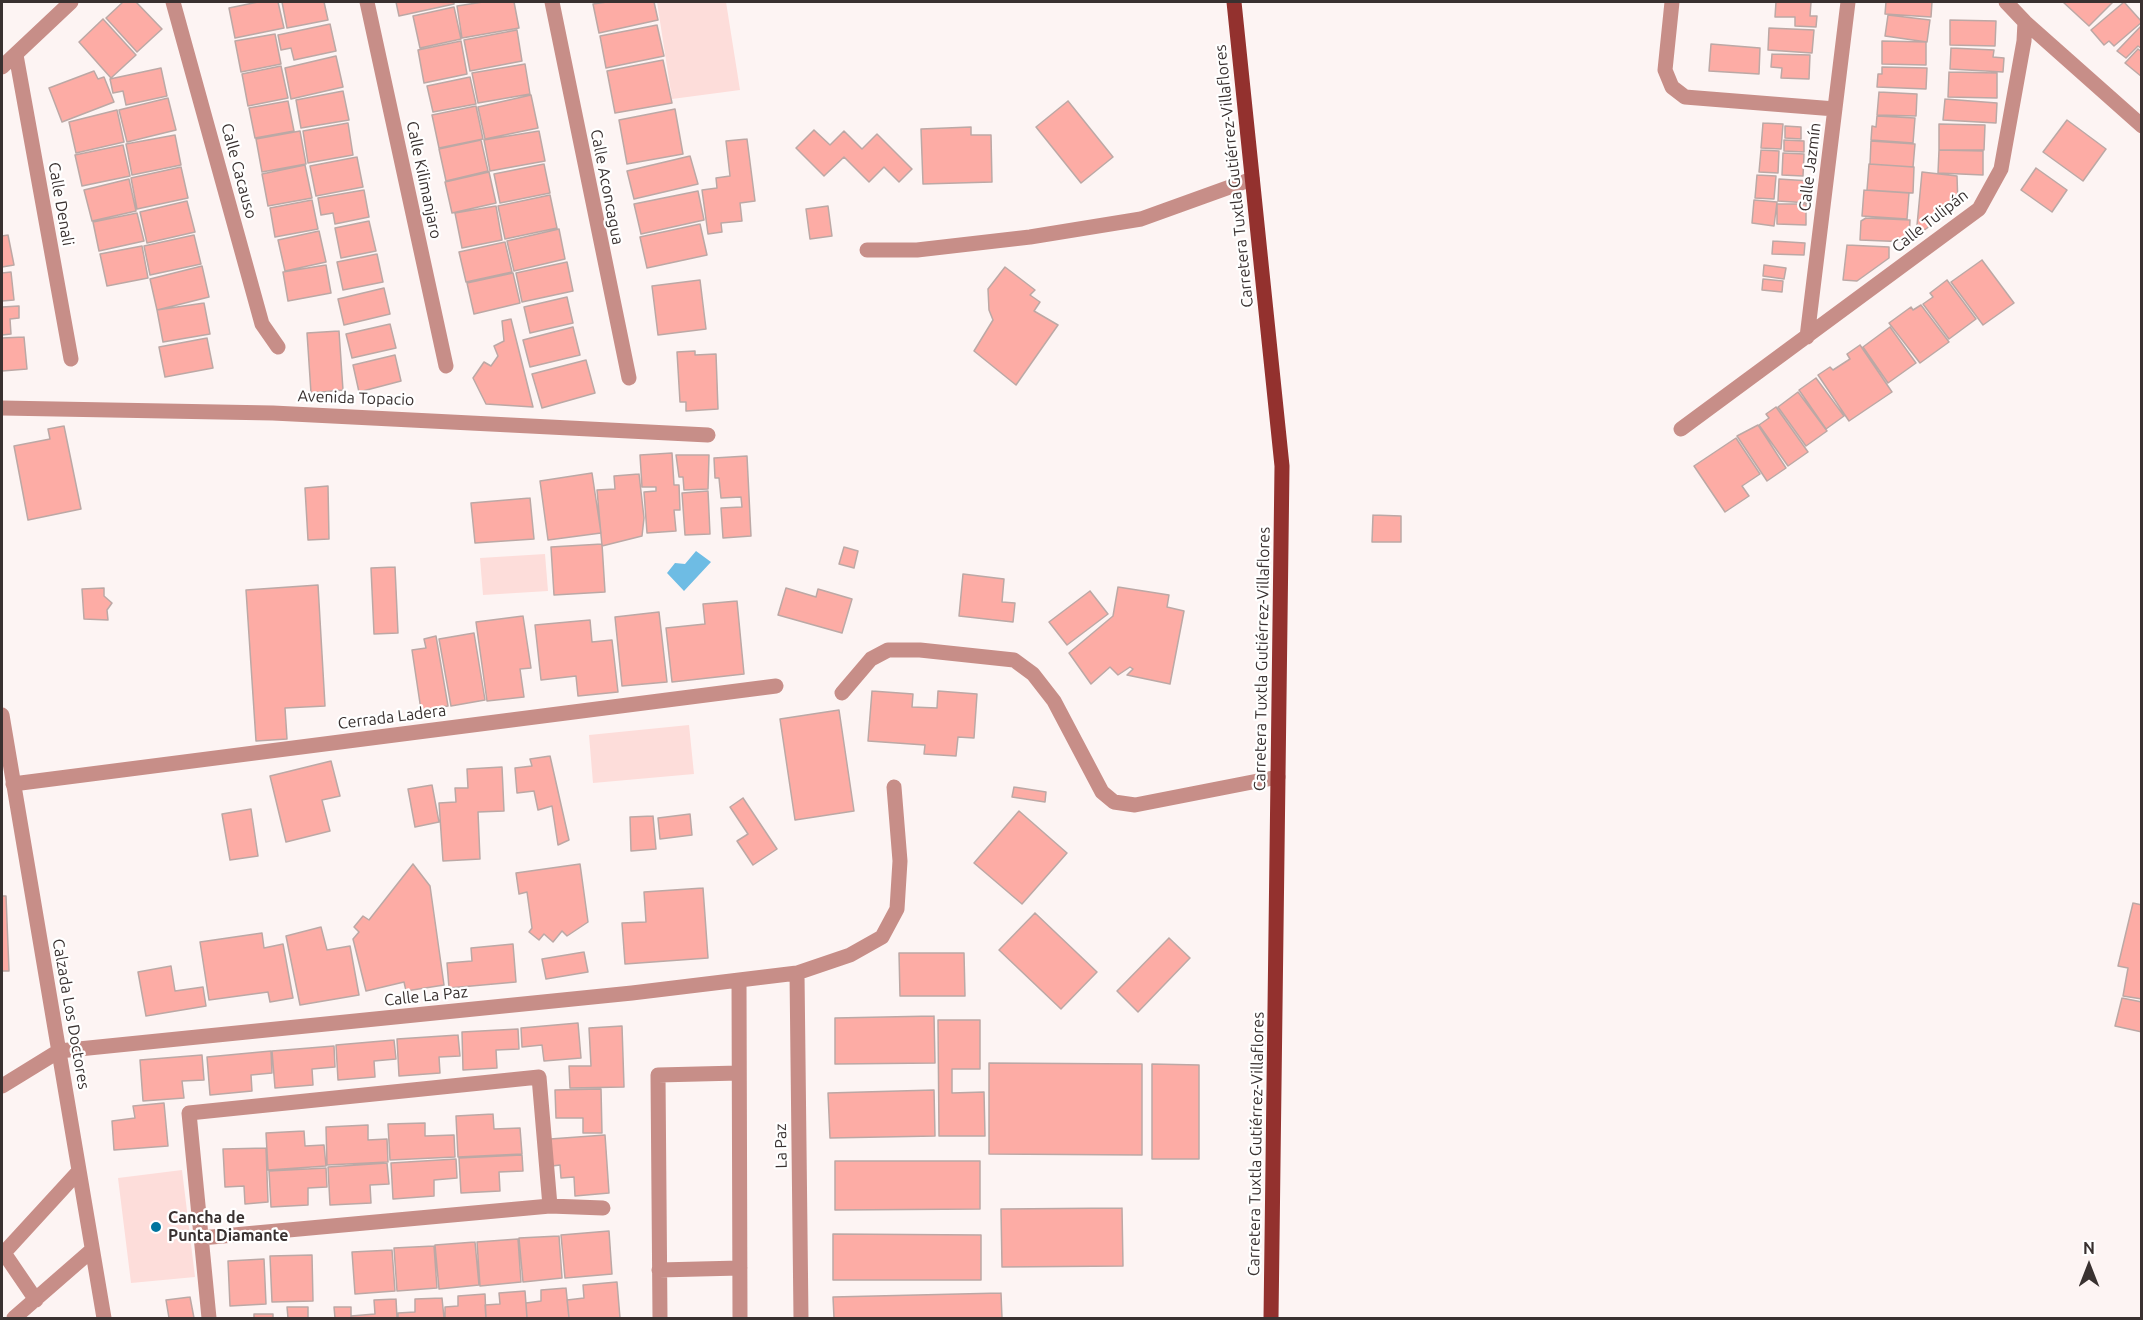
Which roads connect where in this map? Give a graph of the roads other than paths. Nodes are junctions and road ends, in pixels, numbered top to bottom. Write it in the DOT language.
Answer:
graph roads {
  1 [pos="71,2"];
  2 [pos="173,2"];
  3 [pos="367,2"];
  4 [pos="552,2"];
  5 [pos="1234,2"];
  6 [pos="1672,2"];
  7 [pos="1848,2"];
  8 [pos="2006,2"];
  9 [pos="2025,22"];
  10 [pos="16,55"];
  11 [pos="2,67"];
  12 [pos="1835,108"];
  13 [pos="2142,126"];
  14 [pos="1252,179"];
  15 [pos="867,250"];
  16 [pos="1807,337"];
  17 [pos="278,347"];
  18 [pos="71,359"];
  19 [pos="446,366"];
  20 [pos="629,378"];
  21 [pos="2,408"];
  22 [pos="1681,429"];
  23 [pos="708,435"];
  24 [pos="776,686"];
  25 [pos="842,693"];
  26 [pos="2,716"];
  27 [pos="1278,777"];
  28 [pos="13,784"];
  29 [pos="894,787"];
  30 [pos="797,973"];
  31 [pos="739,980"];
  32 [pos="59,1052"];
  33 [pos="739,1073"];
  34 [pos="2,1086"];
  35 [pos="79,1171"];
  36 [pos="550,1206"];
  37 [pos="603,1208"];
  38 [pos="201,1238"];
  39 [pos="92,1250"];
  40 [pos="3,1254"];
  41 [pos="740,1268"];
  42 [pos="659,1270"];
  43 [pos="36,1300"];
  44 [pos="14,1318"];
  45 [pos="104,1318"];
  46 [pos="209,1318"];
  47 [pos="660,1318"];
  48 [pos="740,1318"];
  49 [pos="801,1318"];
  50 [pos="1271,1318"];
  1 -- 10 [label="street"];
  2 -- 17 [label="street, Calle Cacauso"];
  3 -- 19 [label="street, Calle Kilimanjaro"];
  4 -- 20 [label="street, Calle Aconcagua"];
  5 -- 14 [label="main road, Carretera Tuxtla Gutiérrez-Villaflores"];
  6 -- 12 [label="street"];
  7 -- 12 [label="street, Calle Jazmín"];
  8 -- 9 [label="street"];
  9 -- 13 [label="street"];
  9 -- 16 [label="street, Calle Tulipán"];
  10 -- 11 [label="street"];
  10 -- 18 [label="street, Calle Denali"];
  12 -- 16 [label="street, Calle Jazmín"];
  14 -- 15 [label="street"];
  14 -- 27 [label="main road, Carretera Tuxtla Gutiérrez-Villaflores"];
  16 -- 22 [label="street, Calle Tulipán"];
  21 -- 23 [label="street, Avenida Topacio"];
  24 -- 28 [label="street, Cerrada Ladera"];
  25 -- 27 [label="street"];
  26 -- 28 [label="street, Calzada Los Doctores"];
  27 -- 50 [label="main road, Carretera Tuxtla Gutiérrez-Villaflores"];
  28 -- 32 [label="street, Calzada Los Doctores"];
  29 -- 30 [label="street, Calle La Paz"];
  30 -- 31 [label="street, Calle La Paz"];
  30 -- 49 [label="street, La Paz"];
  31 -- 32 [label="street, Calle La Paz"];
  31 -- 33 [label="street"];
  32 -- 34 [label="street"];
  32 -- 35 [label="street, Calzada Los Doctores"];
  33 -- 41 [label="street"];
  33 -- 42 [label="street"];
  35 -- 39 [label="street, Calzada Los Doctores"];
  35 -- 40 [label="street"];
  36 -- 37 [label="street"];
  36 -- 38 [label="street"];
  36 -- 38 [label="street"];
  38 -- 46 [label="street"];
  39 -- 43 [label="street"];
  39 -- 45 [label="street, Calzada Los Doctores"];
  40 -- 43 [label="street"];
  41 -- 42 [label="street"];
  41 -- 48 [label="street"];
  42 -- 47 [label="street"];
  43 -- 44 [label="street"];
}
